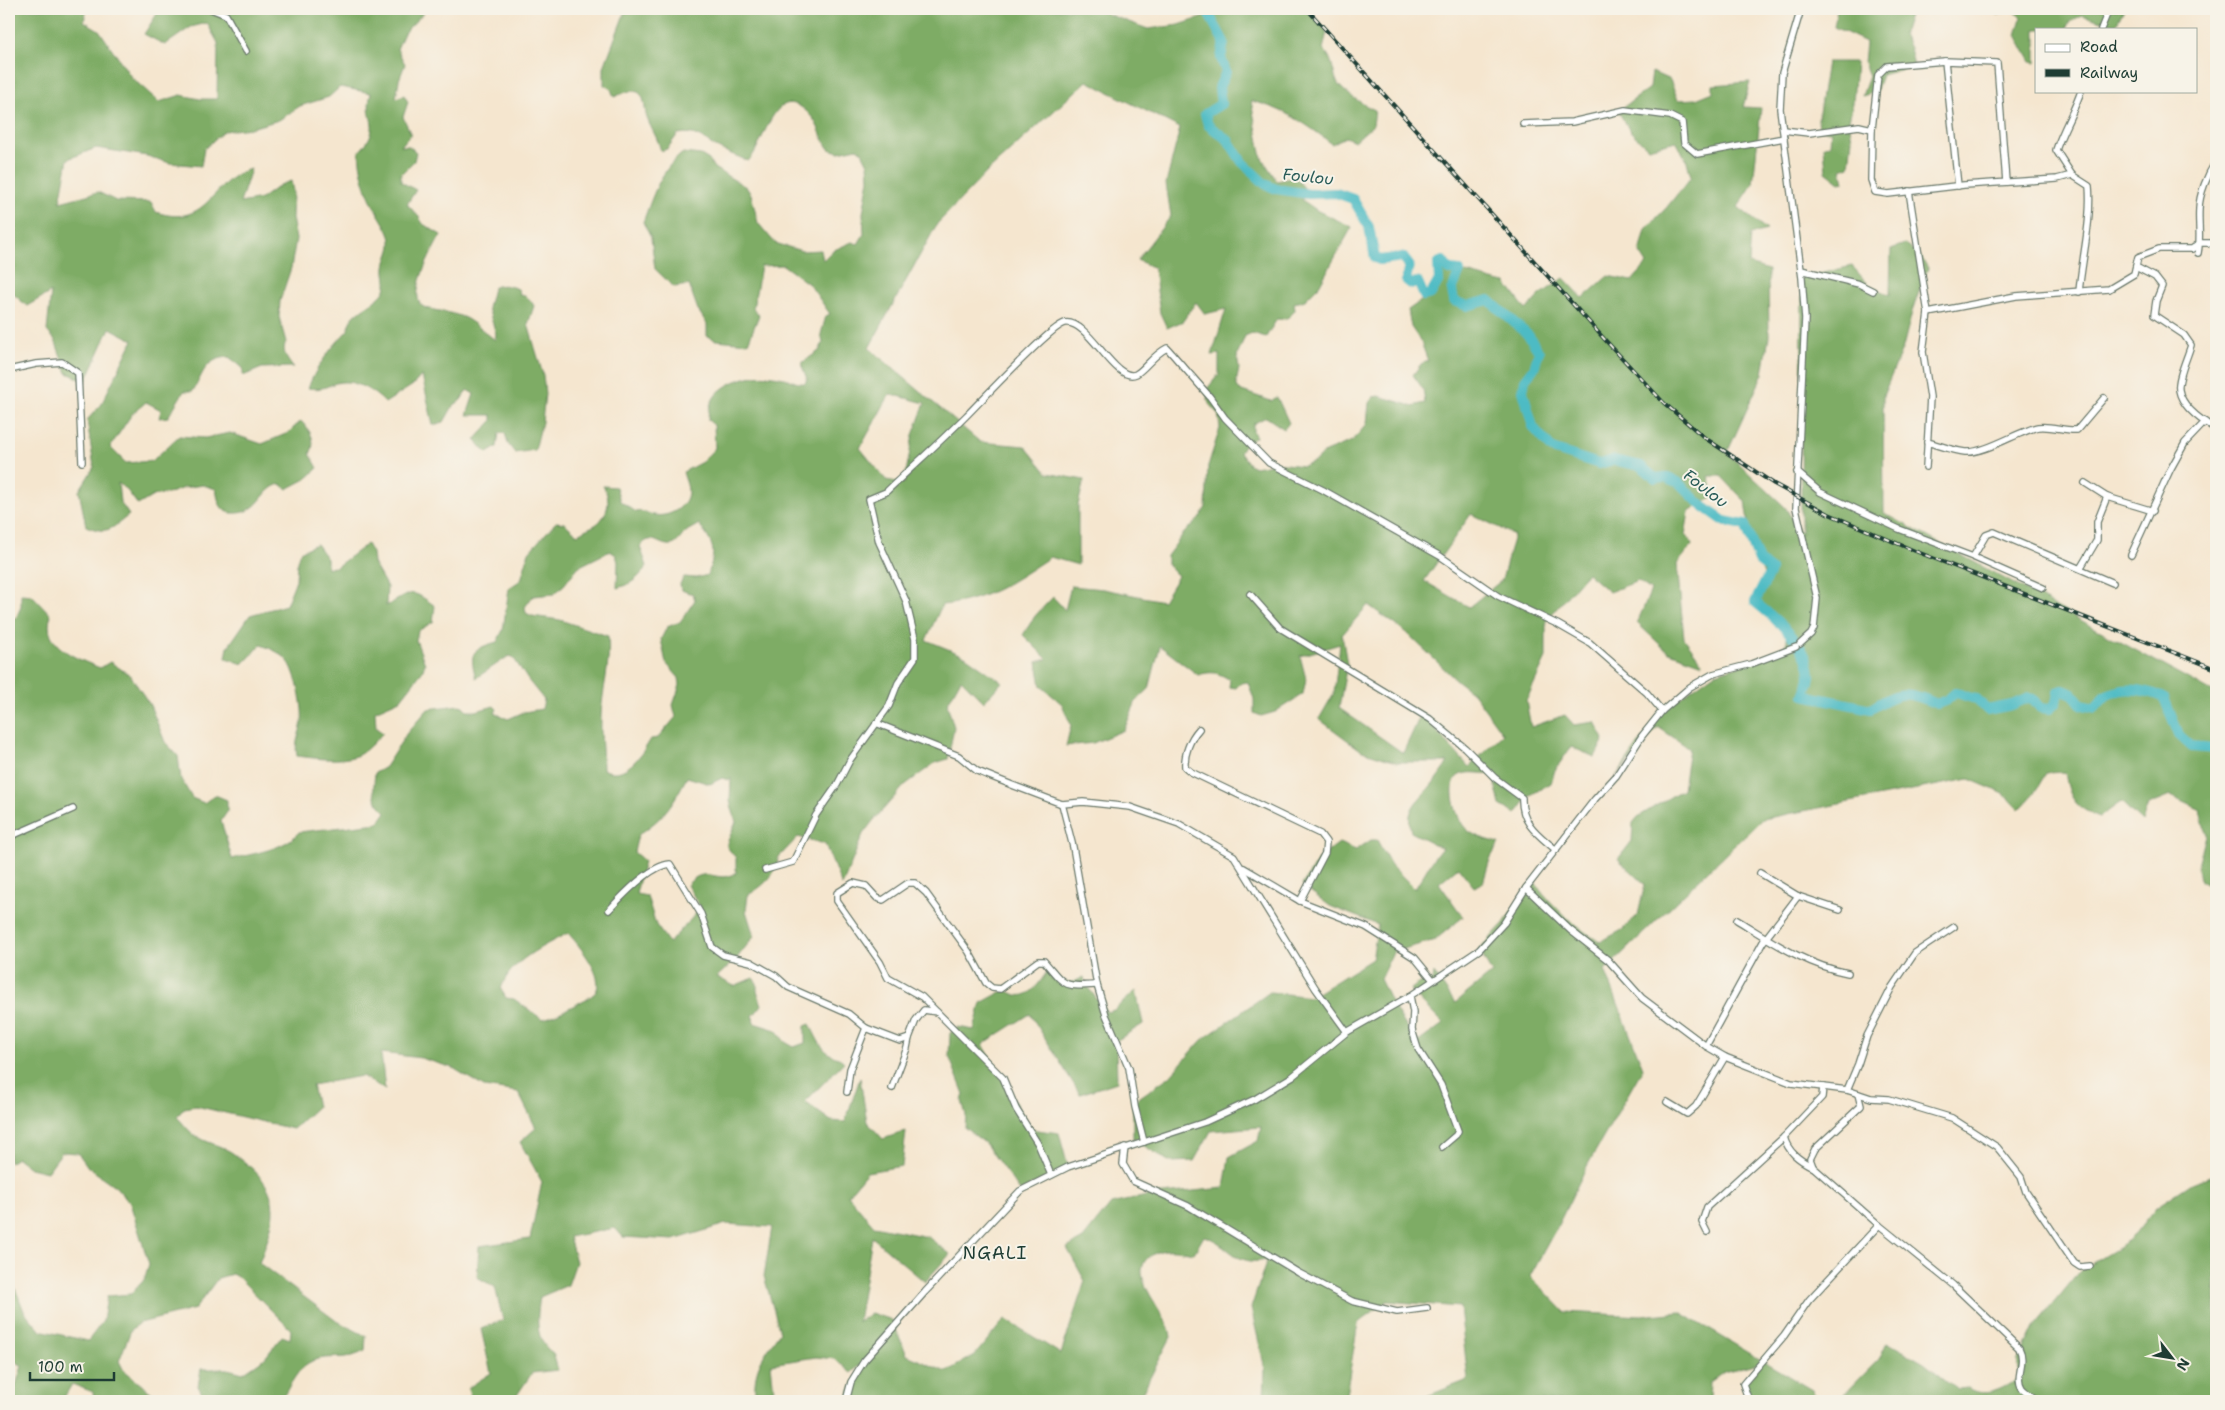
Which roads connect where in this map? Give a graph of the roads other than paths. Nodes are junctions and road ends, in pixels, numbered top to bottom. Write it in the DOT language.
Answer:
graph roads {
  1 [pos="211,9"];
  2 [pos="1801,9"];
  3 [pos="2109,9"];
  4 [pos="2101,28"];
  5 [pos="246,51"];
  6 [pos="1945,61"];
  7 [pos="2081,92"];
  8 [pos="1523,124"];
  9 [pos="1872,129"];
  10 [pos="1783,130"];
  11 [pos="1784,138"];
  12 [pos="2216,161"];
  13 [pos="2072,175"];
  14 [pos="2006,182"];
  15 [pos="1958,186"];
  16 [pos="1909,191"];
  17 [pos="2200,243"];
  18 [pos="2216,243"];
  19 [pos="2198,253"];
  20 [pos="2136,267"];
  21 [pos="1801,270"];
  22 [pos="1873,291"];
  23 [pos="2079,292"];
  24 [pos="1928,314"];
  25 [pos="9,370"];
  26 [pos="2104,398"];
  27 [pos="2205,422"];
  28 [pos="2216,429"];
  29 [pos="1927,442"];
  30 [pos="82,462"];
  31 [pos="1926,467"];
  32 [pos="1797,472"];
  33 [pos="2085,483"];
  34 [pos="2107,497"];
  35 [pos="2153,511"];
  36 [pos="2131,555"];
  37 [pos="1973,558"];
  38 [pos="2081,568"];
  39 [pos="2113,582"];
  40 [pos="2043,588"];
  41 [pos="1250,594"];
  42 [pos="1662,710"];
  43 [pos="876,723"];
  44 [pos="1199,729"];
  45 [pos="1062,804"];
  46 [pos="73,809"];
  47 [pos="9,837"];
  48 [pos="1556,850"];
  49 [pos="1241,866"];
  50 [pos="765,870"];
  51 [pos="1760,873"];
  52 [pos="1526,888"];
  53 [pos="1798,896"];
  54 [pos="1300,901"];
  55 [pos="609,910"];
  56 [pos="1840,910"];
  57 [pos="1737,920"];
  58 [pos="1954,927"];
  59 [pos="1766,938"];
  60 [pos="1848,973"];
  61 [pos="1434,980"];
  62 [pos="1098,985"];
  63 [pos="1410,996"];
  64 [pos="937,1012"];
  65 [pos="866,1028"];
  66 [pos="1347,1032"];
  67 [pos="909,1038"];
  68 [pos="1706,1046"];
  69 [pos="1725,1057"];
  70 [pos="1823,1087"];
  71 [pos="892,1088"];
  72 [pos="1847,1090"];
  73 [pos="847,1092"];
  74 [pos="1858,1094"];
  75 [pos="1666,1102"];
  76 [pos="1784,1137"];
  77 [pos="1144,1142"];
  78 [pos="1125,1147"];
  79 [pos="1442,1147"];
  80 [pos="1813,1167"];
  81 [pos="1052,1175"];
  82 [pos="1879,1225"];
  83 [pos="1706,1232"];
  84 [pos="2090,1266"];
  85 [pos="1427,1308"];
  86 [pos="846,1401"];
  87 [pos="1749,1401"];
  88 [pos="2038,1401"];
  1 -- 5 [label="street"];
  2 -- 10 [label="street"];
  3 -- 4 [label="street"];
  6 -- 9 [label="street"];
  6 -- 14 [label="street"];
  6 -- 15 [label="street"];
  7 -- 13 [label="street"];
  8 -- 11 [label="street"];
  9 -- 10 [label="street"];
  9 -- 16 [label="street"];
  10 -- 11 [label="street"];
  11 -- 21 [label="street"];
  12 -- 17 [label="street"];
  13 -- 14 [label="street"];
  13 -- 23 [label="street"];
  14 -- 15 [label="street"];
  15 -- 16 [label="street"];
  16 -- 24 [label="street"];
  17 -- 18 [label="street"];
  17 -- 19 [label="street"];
  17 -- 20 [label="street"];
  20 -- 23 [label="street"];
  20 -- 27 [label="street"];
  21 -- 22 [label="street"];
  21 -- 32 [label="street"];
  23 -- 24 [label="street"];
  24 -- 29 [label="street"];
  25 -- 30 [label="street"];
  26 -- 29 [label="street"];
  27 -- 28 [label="street"];
  27 -- 35 [label="street"];
  29 -- 31 [label="street"];
  32 -- 37 [label="street"];
  32 -- 42 [label="street"];
  33 -- 34 [label="street"];
  34 -- 35 [label="street"];
  34 -- 38 [label="street"];
  35 -- 36 [label="street"];
  37 -- 38 [label="street"];
  37 -- 40 [label="street"];
  38 -- 39 [label="street"];
  41 -- 48 [label="street"];
  42 -- 43 [label="street"];
  42 -- 48 [label="street"];
  43 -- 45 [label="street"];
  43 -- 50 [label="street"];
  44 -- 54 [label="street"];
  45 -- 49 [label="street"];
  45 -- 62 [label="street"];
  46 -- 47 [label="street"];
  48 -- 52 [label="street"];
  49 -- 54 [label="street"];
  49 -- 66 [label="street"];
  51 -- 53 [label="street"];
  52 -- 61 [label="street"];
  52 -- 68 [label="street"];
  53 -- 56 [label="street"];
  53 -- 59 [label="street"];
  54 -- 61 [label="street"];
  55 -- 65 [label="street"];
  57 -- 59 [label="street"];
  58 -- 72 [label="street"];
  59 -- 60 [label="street"];
  59 -- 68 [label="street"];
  61 -- 63 [label="street"];
  62 -- 64 [label="street"];
  62 -- 77 [label="street"];
  63 -- 66 [label="street"];
  63 -- 79 [label="street"];
  64 -- 67 [label="street"];
  64 -- 81 [label="street"];
  65 -- 67 [label="street"];
  65 -- 73 [label="street"];
  66 -- 77 [label="street"];
  67 -- 71 [label="street"];
  68 -- 69 [label="street"];
  69 -- 70 [label="street"];
  69 -- 75 [label="street"];
  70 -- 72 [label="street"];
  70 -- 76 [label="street"];
  72 -- 74 [label="street"];
  74 -- 80 [label="street"];
  74 -- 84 [label="street"];
  76 -- 80 [label="street"];
  76 -- 83 [label="street"];
  77 -- 78 [label="street"];
  78 -- 81 [label="street"];
  78 -- 85 [label="street"];
  80 -- 82 [label="street"];
  81 -- 86 [label="street"];
  82 -- 87 [label="street"];
  82 -- 88 [label="street"];
}
